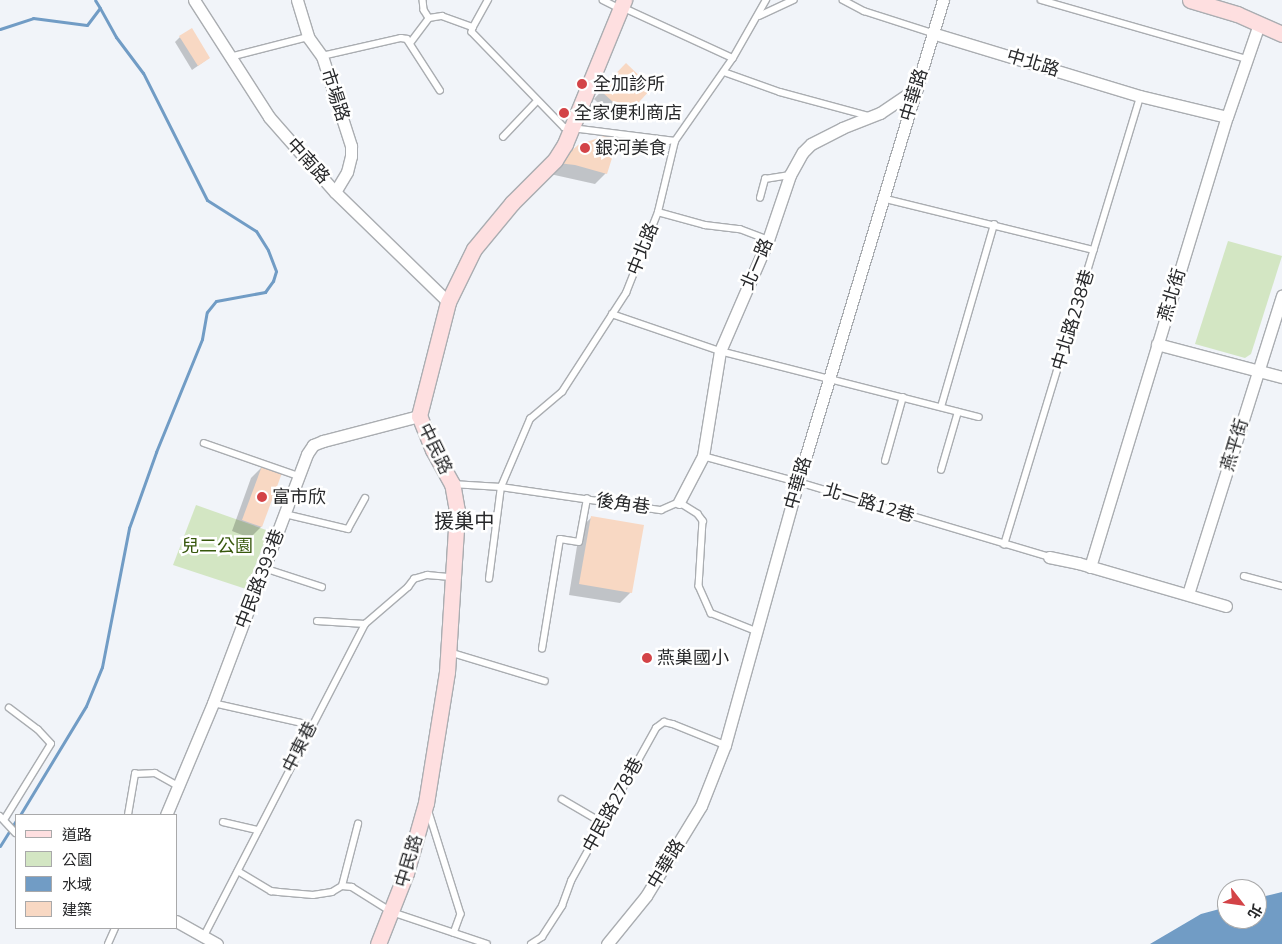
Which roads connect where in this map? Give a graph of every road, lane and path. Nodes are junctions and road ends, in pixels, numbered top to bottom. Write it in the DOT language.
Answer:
graph roads {
  1 [pos="194,0"];
  2 [pos="297,0"];
  3 [pos="423,0"];
  4 [pos="488,0"];
  5 [pos="603,0"];
  6 [pos="766,0"];
  7 [pos="793,0"];
  8 [pos="842,0"];
  9 [pos="943,0"];
  10 [pos="1041,0"];
  11 [pos="1190,0"];
  12 [pos="622,5"];
  13 [pos="758,16"];
  14 [pos="429,18"];
  15 [pos="1259,24"];
  16 [pos="473,27"];
  17 [pos="932,33"];
  18 [pos="1282,34"];
  19 [pos="308,37"];
  20 [pos="411,42"];
  21 [pos="322,56"];
  22 [pos="229,57"];
  23 [pos="733,58"];
  24 [pos="1247,59"];
  25 [pos="724,72"];
  26 [pos="917,88"];
  27 [pos="440,90"];
  28 [pos="1140,96"];
  29 [pos="537,101"];
  30 [pos="871,117"];
  31 [pos="1227,117"];
  32 [pos="572,130"];
  33 [pos="503,137"];
  34 [pos="675,142"];
  35 [pos="790,175"];
  36 [pos="335,192"];
  37 [pos="760,198"];
  38 [pos="882,198"];
  39 [pos="658,212"];
  40 [pos="994,225"];
  41 [pos="768,240"];
  42 [pos="1094,250"];
  43 [pos="1282,295"];
  44 [pos="448,302"];
  45 [pos="612,314"];
  46 [pos="1157,344"];
  47 [pos="720,350"];
  48 [pos="1258,370"];
  49 [pos="830,377"];
  50 [pos="1282,377"];
  51 [pos="903,398"];
  52 [pos="941,407"];
  53 [pos="958,412"];
  54 [pos="419,416"];
  55 [pos="979,417"];
  56 [pos="204,443"];
  57 [pos="703,456"];
  58 [pos="885,461"];
  59 [pos="940,470"];
  60 [pos="299,477"];
  61 [pos="798,482"];
  62 [pos="452,484"];
  63 [pos="501,487"];
  64 [pos="365,498"];
  65 [pos="587,499"];
  66 [pos="679,502"];
  67 [pos="285,514"];
  68 [pos="1004,545"];
  69 [pos="1049,557"];
  70 [pos="1090,567"];
  71 [pos="264,568"];
  72 [pos="1244,576"];
  73 [pos="451,577"];
  74 [pos="489,579"];
  75 [pos="1282,586"];
  76 [pos="322,587"];
  77 [pos="1188,594"];
  78 [pos="1226,606"];
  79 [pos="317,621"];
  80 [pos="365,624"];
  81 [pos="756,631"];
  82 [pos="542,649"];
  83 [pos="448,652"];
  84 [pos="545,681"];
  85 [pos="213,703"];
  86 [pos="9,708"];
  87 [pos="311,725"];
  88 [pos="725,746"];
  89 [pos="177,785"];
  90 [pos="562,799"];
  91 [pos="426,803"];
  92 [pos="128,814"];
  93 [pos="166,814"];
  94 [pos="2,818"];
  95 [pos="223,822"];
  96 [pos="603,823"];
  97 [pos="358,824"];
  98 [pos="258,830"];
  99 [pos="15,832"];
  100 [pos="238,871"];
  101 [pos="342,886"];
  102 [pos="392,912"];
  103 [pos="178,922"];
  104 [pos="116,929"];
  105 [pos="454,933"];
  106 [pos="204,936"];
  107 [pos="108,944"];
  108 [pos="217,944"];
  109 [pos="378,944"];
  110 [pos="487,944"];
  111 [pos="531,944"];
  112 [pos="607,944"];
  1 -- 22 [label="street, 中南路"];
  2 -- 19 [label="street, 市場路"];
  3 -- 14 [label="lane"];
  4 -- 16 [label="lane"];
  5 -- 12 [label="lane"];
  6 -- 13 [label="lane, 中北路"];
  7 -- 13 [label="lane"];
  8 -- 17 [label="lane, 中北路"];
  9 -- 17 [label="street, 中華路"];
  10 -- 24 [label="lane"];
  11 -- 15 [label="street"];
  12 -- 23 [label="lane"];
  12 -- 32 [label="street, 中民路"];
  13 -- 23 [label="lane, 中北路"];
  14 -- 16 [label="lane"];
  14 -- 20 [label="lane"];
  15 -- 18 [label="street"];
  15 -- 24 [label="street, 燕北街"];
  16 -- 29 [label="lane"];
  17 -- 26 [label="street, 中華路"];
  17 -- 28 [label="street, 中北路"];
  19 -- 21 [label="street, 市場路"];
  19 -- 22 [label="lane"];
  20 -- 21 [label="lane"];
  20 -- 27 [label="lane"];
  21 -- 36 [label="street, 市場路"];
  22 -- 36 [label="street, 中南路"];
  23 -- 25 [label="lane, 中北路"];
  24 -- 31 [label="street, 燕北街"];
  25 -- 30 [label="lane"];
  25 -- 34 [label="lane, 中北路"];
  26 -- 30 [label="street, 北一路"];
  26 -- 38 [label="street, 中華路"];
  28 -- 31 [label="street, 中北路"];
  28 -- 42 [label="lane, 中北路238巷"];
  29 -- 32 [label="lane"];
  29 -- 33 [label="lane"];
  30 -- 35 [label="street, 北一路"];
  31 -- 46 [label="street, 燕北街"];
  32 -- 34 [label="lane"];
  32 -- 44 [label="street, 中民路"];
  34 -- 39 [label="lane, 中北路"];
  35 -- 37 [label="lane"];
  35 -- 41 [label="street, 北一路"];
  36 -- 44 [label="street, 中南路"];
  38 -- 40 [label="lane"];
  38 -- 49 [label="street, 中華路"];
  39 -- 41 [label="lane"];
  39 -- 45 [label="lane, 中北路"];
  40 -- 42 [label="lane"];
  40 -- 52 [label="lane"];
  41 -- 47 [label="street, 北一路"];
  42 -- 68 [label="lane, 中北路238巷"];
  43 -- 48 [label="street, 燕平街"];
  44 -- 54 [label="street, 中民路"];
  45 -- 47 [label="lane"];
  45 -- 63 [label="lane, 中北路"];
  46 -- 48 [label="street"];
  46 -- 70 [label="street, 燕北街"];
  47 -- 49 [label="lane"];
  47 -- 57 [label="street, 北一路"];
  48 -- 50 [label="street"];
  48 -- 77 [label="street, 燕平街"];
  49 -- 51 [label="lane"];
  49 -- 61 [label="street, 中華路"];
  51 -- 52 [label="lane"];
  51 -- 58 [label="lane"];
  52 -- 53 [label="lane"];
  53 -- 55 [label="lane"];
  53 -- 59 [label="lane"];
  54 -- 60 [label="street, 中民路393巷"];
  54 -- 62 [label="street, 中民路"];
  56 -- 60 [label="lane"];
  57 -- 61 [label="lane, 北一路12巷"];
  57 -- 66 [label="street, 北一路"];
  60 -- 67 [label="street, 中民路393巷"];
  61 -- 68 [label="lane, 北一路12巷"];
  61 -- 81 [label="street, 中華路"];
  62 -- 63 [label="lane, 後角巷"];
  62 -- 73 [label="street, 中民路"];
  63 -- 65 [label="lane, 後角巷"];
  63 -- 74 [label="lane, 中北路"];
  64 -- 67 [label="lane"];
  65 -- 66 [label="lane, 後角巷"];
  65 -- 82 [label="lane"];
  66 -- 81 [label="lane"];
  67 -- 71 [label="street, 中民路393巷"];
  68 -- 69 [label="lane, 北一路12巷"];
  69 -- 70 [label="street"];
  70 -- 77 [label="street"];
  71 -- 76 [label="lane"];
  71 -- 85 [label="street, 中民路393巷"];
  72 -- 75 [label="lane"];
  73 -- 80 [label="lane, 中東巷"];
  73 -- 83 [label="street, 中民路"];
  77 -- 78 [label="street"];
  79 -- 80 [label="lane"];
  80 -- 87 [label="lane, 中東巷"];
  81 -- 88 [label="street, 中華路"];
  83 -- 84 [label="lane"];
  83 -- 91 [label="street, 中民路"];
  85 -- 87 [label="lane"];
  85 -- 89 [label="street, 中民路393巷"];
  86 -- 94 [label="lane"];
  87 -- 98 [label="lane, 中東巷"];
  88 -- 96 [label="lane, 中民路278巷"];
  88 -- 112 [label="street, 中華路"];
  89 -- 92 [label="lane"];
  89 -- 93 [label="street, 中民路393巷"];
  90 -- 96 [label="lane"];
  91 -- 102 [label="street, 中民路"];
  91 -- 105 [label="lane"];
  94 -- 99 [label="lane"];
  95 -- 98 [label="lane"];
  96 -- 111 [label="lane, 中民路278巷"];
  97 -- 101 [label="lane"];
  98 -- 100 [label="lane, 中東巷"];
  100 -- 101 [label="lane"];
  100 -- 106 [label="lane, 中東巷"];
  101 -- 102 [label="lane"];
  102 -- 105 [label="lane"];
  102 -- 109 [label="street, 中民路"];
  103 -- 106 [label="street"];
  104 -- 107 [label="lane"];
  105 -- 110 [label="lane"];
  106 -- 108 [label="street"];
}
